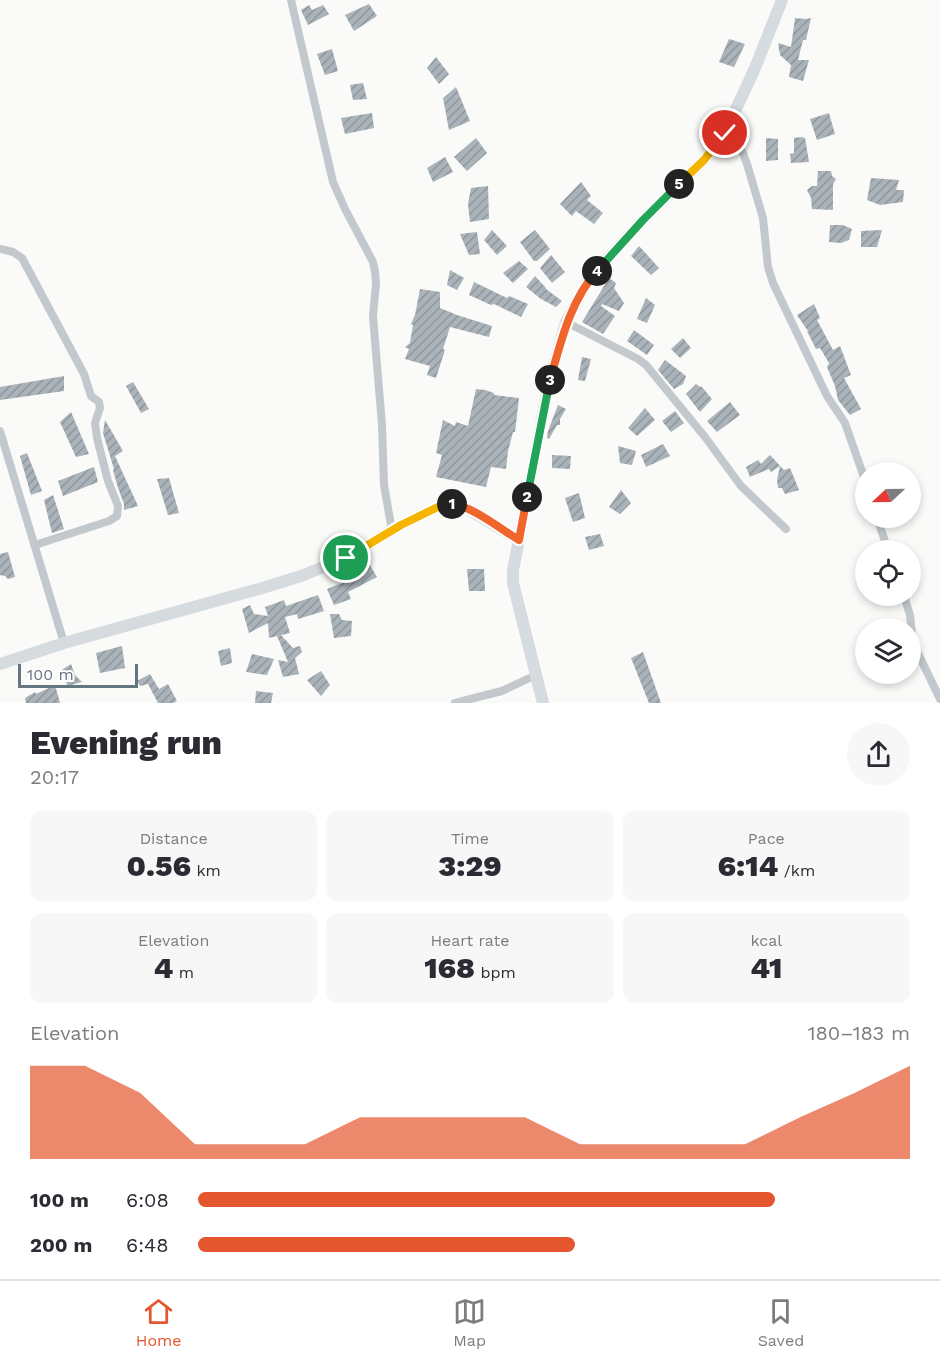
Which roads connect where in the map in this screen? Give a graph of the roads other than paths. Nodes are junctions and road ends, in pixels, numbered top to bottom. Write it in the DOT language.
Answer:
graph roads {
  1 [pos="291,0"];
  2 [pos="782,0"];
  3 [pos="725,133"];
  4 [pos="0,249"];
  5 [pos="566,322"];
  6 [pos="0,431"];
  7 [pos="859,462"];
  8 [pos="786,528"];
  9 [pos="392,531"];
  10 [pos="519,540"];
  11 [pos="35,545"];
  12 [pos="907,606"];
  13 [pos="64,643"];
  14 [pos="0,664"];
  15 [pos="536,675"];
  16 [pos="940,699"];
  17 [pos="455,703"];
  18 [pos="543,703"];
  1 -- 9 [label="street"];
  2 -- 3 [label="street"];
  3 -- 5 [label="street"];
  3 -- 7 [label="street"];
  4 -- 11 [label="street"];
  5 -- 8 [label="street"];
  5 -- 10 [label="street"];
  6 -- 11 [label="street"];
  9 -- 10 [label="street"];
  9 -- 13 [label="street"];
  10 -- 15 [label="street"];
  11 -- 13 [label="street"];
  12 -- 16 [label="street"];
  13 -- 14 [label="street"];
  15 -- 17 [label="street"];
  15 -- 18 [label="street"];
}
